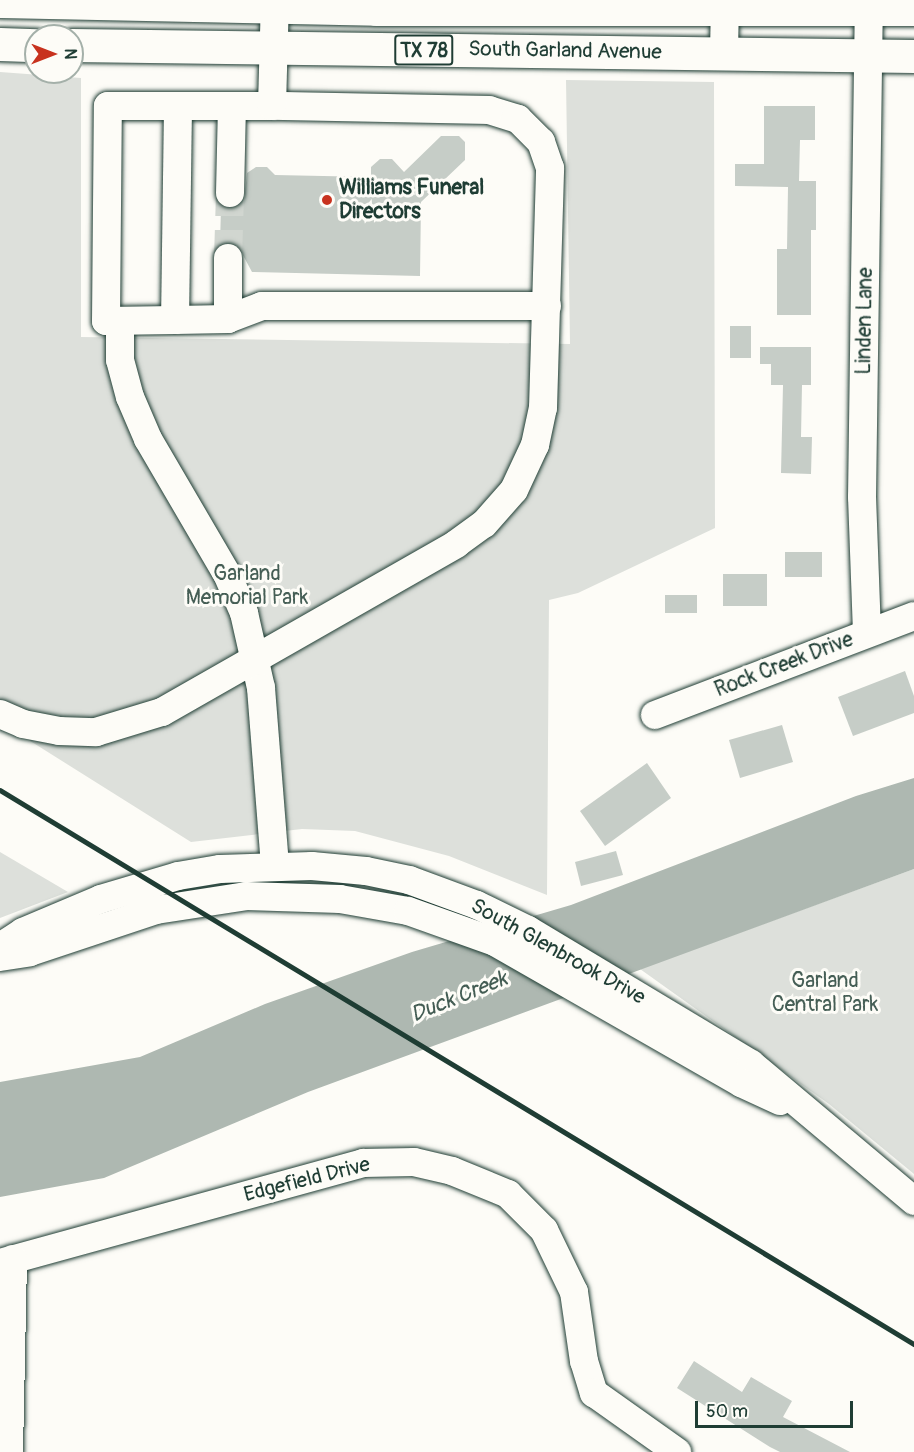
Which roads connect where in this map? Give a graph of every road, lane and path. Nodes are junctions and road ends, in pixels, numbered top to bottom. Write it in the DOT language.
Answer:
graph roads {
  1 [pos="0,1"];
  2 [pos="274,4"];
  3 [pos="725,4"];
  4 [pos="869,9"];
  5 [pos="914,9"];
  6 [pos="0,44"];
  7 [pos="24,45"];
  8 [pos="84,45"];
  9 [pos="274,48"];
  10 [pos="724,53"];
  11 [pos="870,55"];
  12 [pos="914,56"];
  13 [pos="272,106"];
  14 [pos="178,107"];
  15 [pos="232,107"];
  16 [pos="230,193"];
  17 [pos="228,258"];
  18 [pos="547,306"];
  19 [pos="228,319"];
  20 [pos="175,320"];
  21 [pos="120,321"];
  22 [pos="914,616"];
  23 [pos="867,633"];
  24 [pos="255,659"];
  25 [pos="0,714"];
  26 [pos="655,716"];
  27 [pos="275,865"];
  28 [pos="0,947"];
  29 [pos="0,957"];
  30 [pos="678,1032"];
  31 [pos="914,1201"];
  32 [pos="7,1261"];
  33 [pos="6,1296"];
  34 [pos="9,1452"];
  35 [pos="677,1452"];
  1 -- 2 [label="main road, South Garland Avenue / TX 78"];
  2 -- 3 [label="main road, South Garland Avenue / TX 78"];
  2 -- 9 [label="street"];
  3 -- 4 [label="main road, South Garland Avenue / TX 78"];
  3 -- 10 [label="street"];
  4 -- 5 [label="main road, South Garland Avenue / TX 78"];
  4 -- 11 [label="street, Linden Lane"];
  6 -- 7 [label="main road"];
  8 -- 9 [label="main road, South Garland Avenue / TX 78"];
  9 -- 10 [label="main road, South Garland Avenue / TX 78"];
  9 -- 13 [label="street"];
  10 -- 11 [label="main road, South Garland Avenue / TX 78"];
  11 -- 12 [label="main road, South Garland Avenue / TX 78"];
  11 -- 23 [label="street, Linden Lane"];
  13 -- 15 [label="street"];
  13 -- 18 [label="street"];
  14 -- 15 [label="street"];
  14 -- 20 [label="street"];
  14 -- 21 [label="street"];
  15 -- 16 [label="street"];
  17 -- 19 [label="street"];
  18 -- 19 [label="street"];
  18 -- 24 [label="street"];
  19 -- 20 [label="street"];
  20 -- 21 [label="street"];
  21 -- 24 [label="street"];
  22 -- 23 [label="street, Rock Creek Drive"];
  23 -- 26 [label="street, Rock Creek Drive"];
  24 -- 25 [label="street"];
  24 -- 27 [label="street"];
  27 -- 28 [label="street, South Glenbrook Drive"];
  27 -- 30 [label="street, South Glenbrook Drive"];
  29 -- 30 [label="street, South Glenbrook Drive"];
  30 -- 31 [label="street, South Glenbrook Drive"];
  32 -- 33 [label="street"];
  32 -- 35 [label="street, Edgefield Drive"];
  33 -- 34 [label="street"];
}
